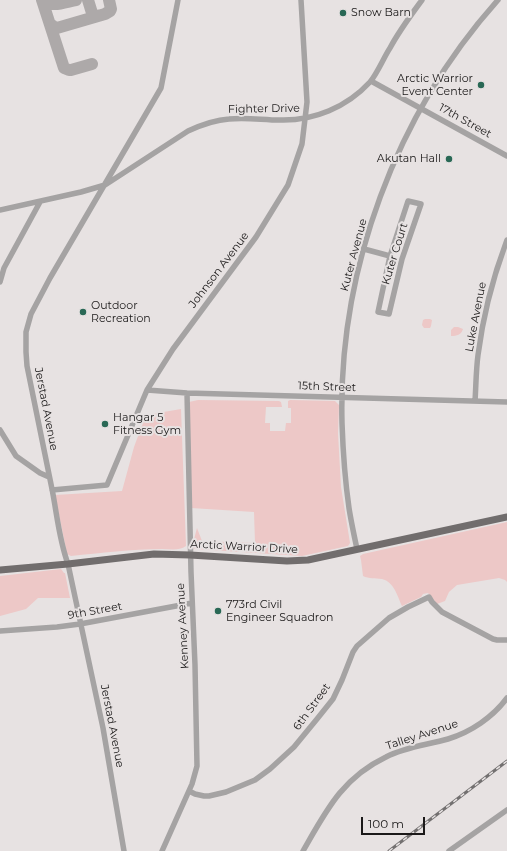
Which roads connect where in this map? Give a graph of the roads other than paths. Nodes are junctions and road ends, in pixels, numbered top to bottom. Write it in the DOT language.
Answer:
graph roads {
  1 [pos="178,0"];
  2 [pos="301,0"];
  3 [pos="422,0"];
  4 [pos="498,0"];
  5 [pos="371,81"];
  6 [pos="422,108"];
  7 [pos="305,118"];
  8 [pos="507,156"];
  9 [pos="105,185"];
  10 [pos="40,202"];
  11 [pos="0,210"];
  12 [pos="507,240"];
  13 [pos="364,249"];
  14 [pos="390,256"];
  15 [pos="0,282"];
  16 [pos="147,390"];
  17 [pos="187,393"];
  18 [pos="342,398"];
  19 [pos="475,401"];
  20 [pos="507,402"];
  21 [pos="0,430"];
  22 [pos="49,477"];
  23 [pos="52,490"];
  24 [pos="507,517"];
  25 [pos="357,549"];
  26 [pos="190,555"];
  27 [pos="68,564"];
  28 [pos="0,570"];
  29 [pos="192,603"];
  30 [pos="80,624"];
  31 [pos="0,631"];
  32 [pos="507,640"];
  33 [pos="507,698"];
  34 [pos="189,791"];
  35 [pos="507,810"];
  36 [pos="124,851"];
  37 [pos="162,851"];
  38 [pos="303,851"];
  39 [pos="449,851"];
  1 -- 9 [label="street, Jerstad Avenue"];
  2 -- 7 [label="street, Johnson Avenue"];
  3 -- 5 [label="street, Fighter Drive"];
  4 -- 6 [label="street, Kuter Avenue"];
  5 -- 6 [label="street, 17th Street"];
  5 -- 7 [label="street, Fighter Drive"];
  6 -- 8 [label="street, 17th Street"];
  6 -- 13 [label="street, Kuter Avenue"];
  7 -- 9 [label="street, Fighter Drive"];
  7 -- 16 [label="street, Johnson Avenue"];
  9 -- 10 [label="street, Fighter Drive"];
  9 -- 22 [label="street, Jerstad Avenue"];
  10 -- 11 [label="street, Fighter Drive"];
  10 -- 15 [label="street"];
  12 -- 19 [label="street, Luke Avenue"];
  13 -- 14 [label="street, Kuter Court"];
  13 -- 18 [label="street, Kuter Avenue"];
  14 -- 14 [label="street, Kuter Court"];
  16 -- 17 [label="street, 15th Street"];
  16 -- 23 [label="street, Johnson Avenue"];
  17 -- 18 [label="street, 15th Street"];
  17 -- 26 [label="street, Kenney Avenue"];
  18 -- 19 [label="street, 15th Street"];
  18 -- 25 [label="street, Kuter Avenue"];
  19 -- 20 [label="street, 15th Street"];
  21 -- 22 [label="street"];
  22 -- 23 [label="street, Jerstad Avenue"];
  23 -- 27 [label="street, Jerstad Avenue"];
  24 -- 25 [label="main road, Arctic Warrior Drive"];
  25 -- 26 [label="main road, Arctic Warrior Drive"];
  26 -- 27 [label="main road, Arctic Warrior Drive"];
  26 -- 29 [label="street, Kenney Avenue"];
  27 -- 28 [label="main road, Arctic Warrior Drive"];
  27 -- 30 [label="street, Jerstad Avenue"];
  29 -- 30 [label="street, 9th Street"];
  29 -- 34 [label="street, Kenney Avenue"];
  30 -- 31 [label="street, 9th Street"];
  30 -- 36 [label="street, Jerstad Avenue"];
  32 -- 34 [label="street, 6th Street"];
  33 -- 38 [label="street, Talley Avenue"];
  34 -- 37 [label="street, Kenney Avenue"];
  35 -- 39 [label="street"];
}
